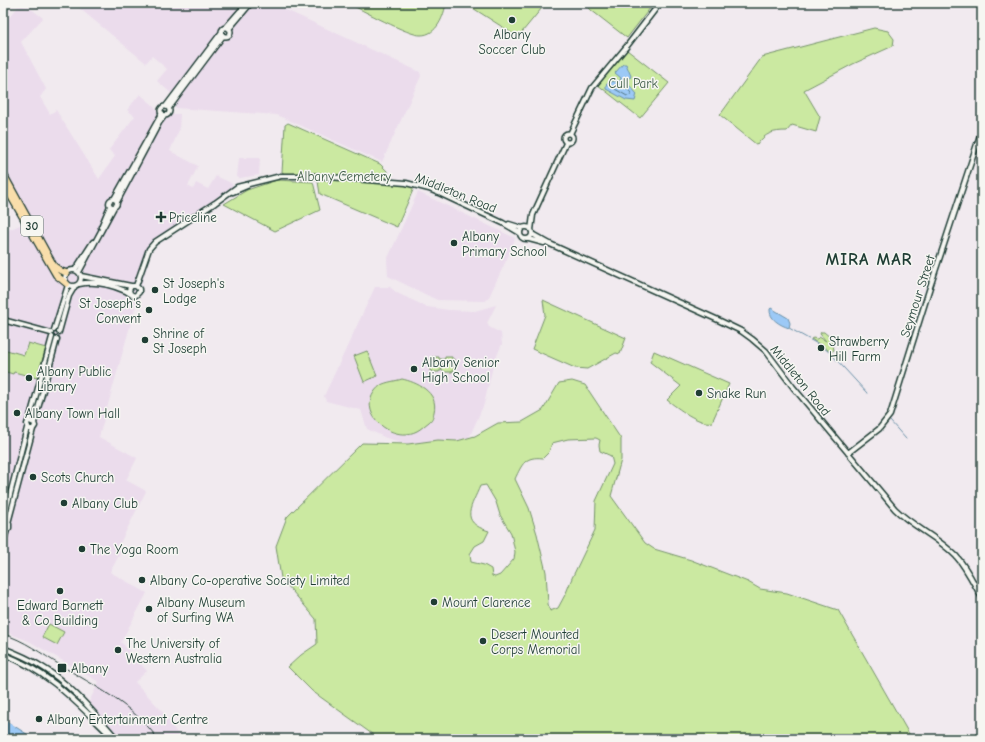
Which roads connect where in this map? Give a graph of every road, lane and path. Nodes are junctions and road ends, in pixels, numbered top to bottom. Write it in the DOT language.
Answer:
graph roads {
  1 [pos="247,3"];
  2 [pos="251,3"];
  3 [pos="660,3"];
  4 [pos="228,28"];
  5 [pos="222,35"];
  6 [pos="167,107"];
  7 [pos="164,114"];
  8 [pos="982,129"];
  9 [pos="3,173"];
  10 [pos="3,183"];
  11 [pos="9,189"];
  12 [pos="115,200"];
  13 [pos="112,207"];
  14 [pos="533,215"];
  15 [pos="503,222"];
  16 [pos="524,228"];
  17 [pos="532,232"];
  18 [pos="520,233"];
  19 [pos="529,239"];
  20 [pos="550,244"];
  21 [pos="67,273"];
  22 [pos="79,273"];
  23 [pos="67,284"];
  24 [pos="77,286"];
  25 [pos="131,286"];
  26 [pos="136,286"];
  27 [pos="130,293"];
  28 [pos="3,320"];
  29 [pos="59,332"];
  30 [pos="52,334"];
  31 [pos="57,338"];
  32 [pos="29,421"];
  33 [pos="34,423"];
  34 [pos="27,428"];
  35 [pos="33,429"];
  36 [pos="848,453"];
  37 [pos="3,522"];
  38 [pos="8,523"];
  39 [pos="5,530"];
  40 [pos="3,543"];
  41 [pos="982,598"];
  42 [pos="3,648"];
  43 [pos="3,654"];
  44 [pos="85,707"];
  45 [pos="116,739"];
  1 -- 4 [label="main road"];
  2 -- 4 [label="main road"];
  3 -- 14 [label="main road"];
  4 -- 5 [label="main road"];
  4 -- 5 [label="main road"];
  5 -- 6 [label="main road"];
  6 -- 7 [label="main road"];
  6 -- 7 [label="main road"];
  7 -- 12 [label="main road"];
  8 -- 36 [label="main road, Seymour Street"];
  9 -- 11 [label="highway, 30"];
  10 -- 11 [label="highway, 30"];
  11 -- 21 [label="highway, 30"];
  11 -- 23 [label="highway, 30"];
  12 -- 13 [label="main road"];
  12 -- 13 [label="main road"];
  13 -- 22 [label="main road"];
  14 -- 16 [label="main road"];
  14 -- 17 [label="main road"];
  15 -- 16 [label="main road, Middleton Road"];
  15 -- 18 [label="main road, Middleton Road"];
  15 -- 26 [label="main road, Middleton Road"];
  16 -- 17 [label="main road"];
  16 -- 18 [label="main road"];
  17 -- 19 [label="main road"];
  17 -- 20 [label="main road, Middleton Road"];
  18 -- 19 [label="main road"];
  19 -- 20 [label="main road, Middleton Road"];
  20 -- 36 [label="main road, Middleton Road"];
  21 -- 22 [label="main road"];
  21 -- 23 [label="main road"];
  22 -- 24 [label="main road"];
  22 -- 25 [label="main road"];
  23 -- 24 [label="main road"];
  23 -- 30 [label="main road"];
  24 -- 27 [label="main road"];
  24 -- 29 [label="main road"];
  25 -- 26 [label="main road"];
  25 -- 27 [label="main road"];
  26 -- 27 [label="main road"];
  28 -- 30 [label="main road"];
  29 -- 30 [label="main road"];
  29 -- 31 [label="main road"];
  30 -- 31 [label="main road"];
  30 -- 32 [label="main road"];
  31 -- 33 [label="main road"];
  32 -- 33 [label="main road"];
  32 -- 34 [label="main road"];
  33 -- 35 [label="main road"];
  34 -- 35 [label="main road"];
  34 -- 37 [label="main road"];
  35 -- 38 [label="main road"];
  36 -- 41 [label="main road, Middleton Road"];
  37 -- 38 [label="main road"];
  38 -- 39 [label="main road"];
  39 -- 40 [label="main road"];
  42 -- 44 [label="main road"];
  43 -- 44 [label="main road"];
  44 -- 45 [label="main road"];
}
